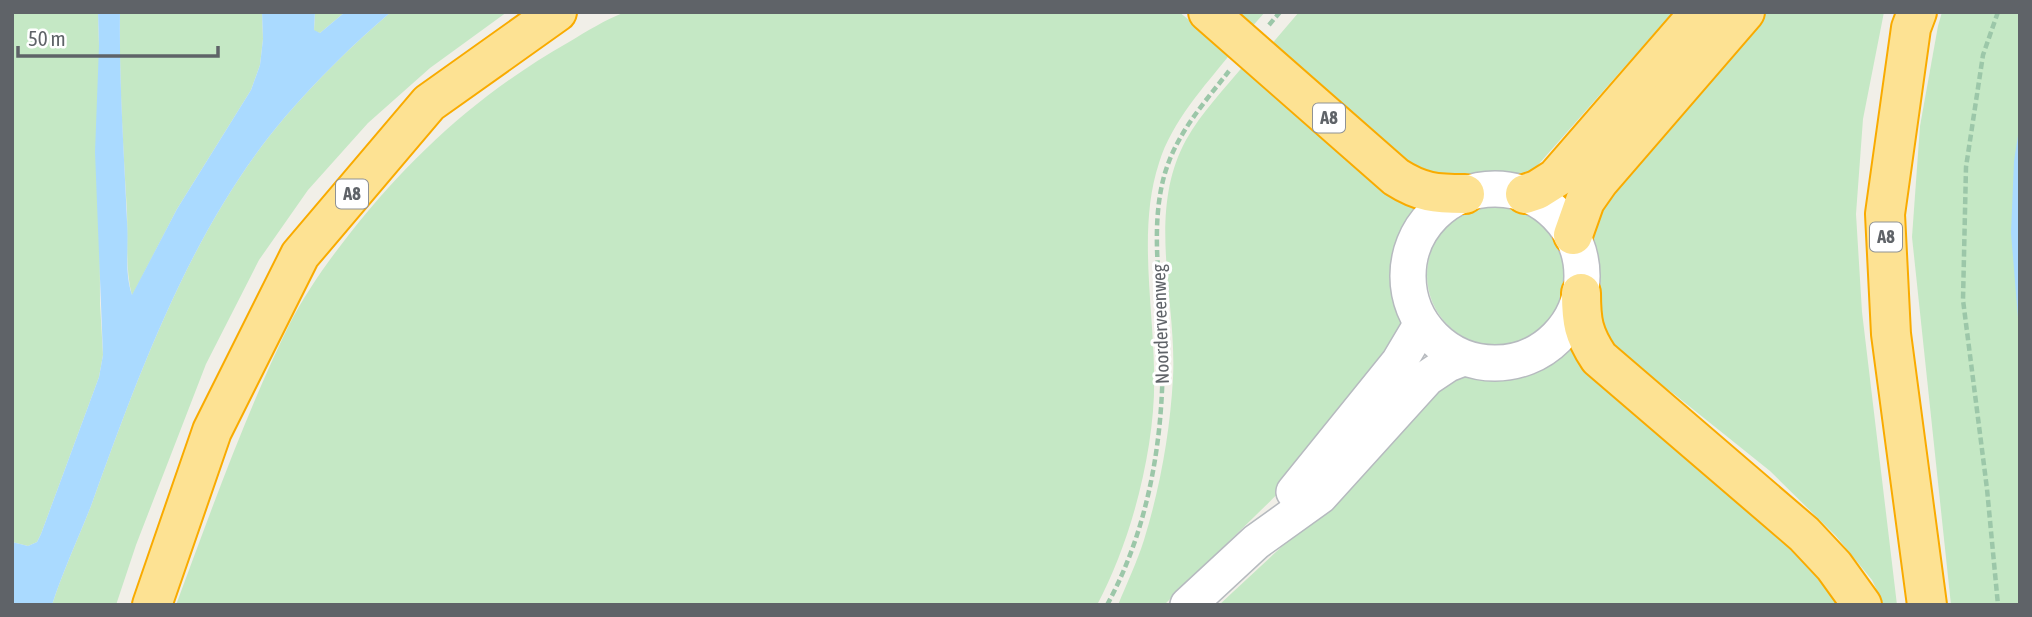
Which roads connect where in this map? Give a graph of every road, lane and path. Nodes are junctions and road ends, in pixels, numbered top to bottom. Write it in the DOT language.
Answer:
graph roads {
  1 [pos="557,12"];
  2 [pos="1208,12"];
  3 [pos="1700,12"];
  4 [pos="1745,12"];
  5 [pos="1917,12"];
  6 [pos="1998,12"];
  7 [pos="1230,69"];
  8 [pos="1465,194"];
  9 [pos="1525,194"];
  10 [pos="1573,235"];
  11 [pos="1581,293"];
  12 [pos="1421,325"];
  13 [pos="1461,359"];
  14 [pos="1256,542"];
  15 [pos="152,605"];
  16 [pos="1107,605"];
  17 [pos="1188,605"];
  18 [pos="1862,605"];
  19 [pos="1927,605"];
  20 [pos="1998,605"];
  1 -- 15 [label="highway, A8"];
  2 -- 8 [label="highway, A8"];
  3 -- 9 [label="highway"];
  4 -- 10 [label="highway"];
  5 -- 19 [label="highway, A8"];
  6 -- 20 [label="path"];
  7 -- 16 [label="path, Noorderveenweg"];
  8 -- 9 [label="street"];
  8 -- 12 [label="street"];
  9 -- 10 [label="street"];
  10 -- 11 [label="street"];
  11 -- 13 [label="street"];
  11 -- 18 [label="highway"];
  12 -- 13 [label="street"];
  12 -- 14 [label="street"];
  13 -- 14 [label="street"];
  14 -- 17 [label="street"];
}
